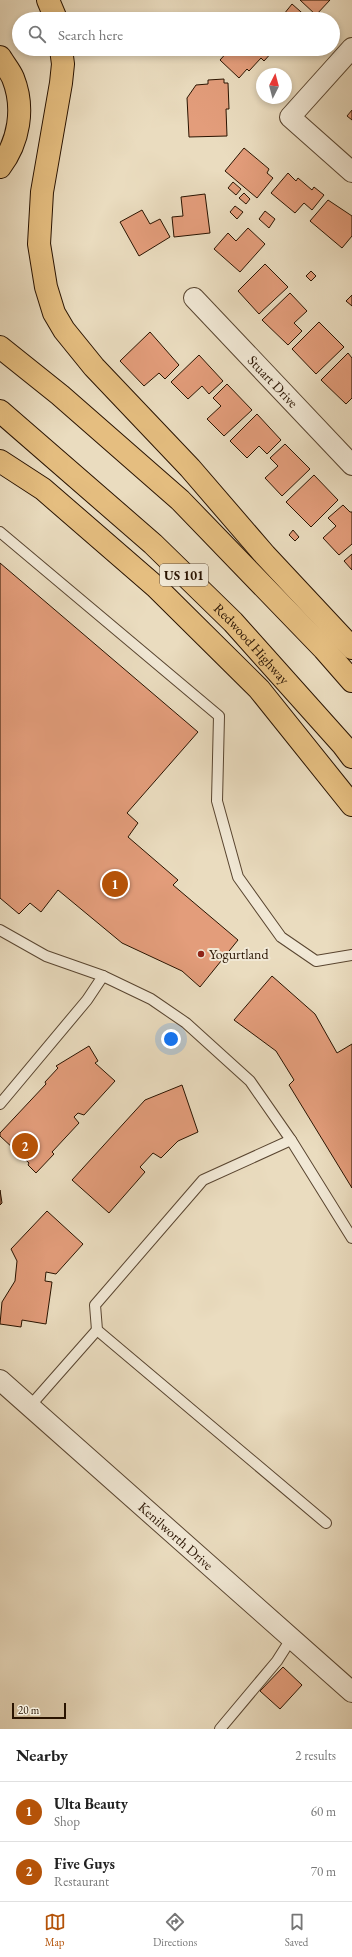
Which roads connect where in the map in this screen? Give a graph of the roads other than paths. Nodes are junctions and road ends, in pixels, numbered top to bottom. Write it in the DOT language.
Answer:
graph roads {
  1 [pos="48,0"];
  2 [pos="53,12"];
  3 [pos="352,48"];
  4 [pos="62,56"];
  5 [pos="0,57"];
  6 [pos="0,167"];
  7 [pos="352,172"];
  8 [pos="194,298"];
  9 [pos="0,347"];
  10 [pos="0,411"];
  11 [pos="0,460"];
  12 [pos="352,464"];
  13 [pos="0,532"];
  14 [pos="352,648"];
  15 [pos="352,681"];
  16 [pos="352,757"];
  17 [pos="352,805"];
  18 [pos="0,930"];
  19 [pos="352,955"];
  20 [pos="103,976"];
  21 [pos="0,1104"];
  22 [pos="291,1140"];
  23 [pos="352,1238"];
  24 [pos="97,1330"];
  25 [pos="0,1380"];
  26 [pos="30,1406"];
  27 [pos="326,1523"];
  28 [pos="291,1639"];
  29 [pos="352,1692"];
  30 [pos="220,1729"];
  1 -- 2 [label="highway"];
  3 -- 7 [label="street"];
  4 -- 14 [label="highway"];
  5 -- 6 [label="highway"];
  8 -- 12 [label="street, Stuart Drive"];
  9 -- 15 [label="highway"];
  10 -- 16 [label="highway, Redwood Highway / US 101"];
  11 -- 17 [label="highway"];
  13 -- 19 [label="lane"];
  18 -- 20 [label="lane"];
  20 -- 21 [label="lane"];
  20 -- 22 [label="lane"];
  22 -- 23 [label="lane"];
  22 -- 24 [label="lane"];
  24 -- 26 [label="lane"];
  24 -- 27 [label="lane"];
  25 -- 26 [label="street, Kenilworth Drive"];
  26 -- 28 [label="street, Kenilworth Drive"];
  28 -- 29 [label="street, Kenilworth Drive"];
  28 -- 30 [label="lane"];
}
